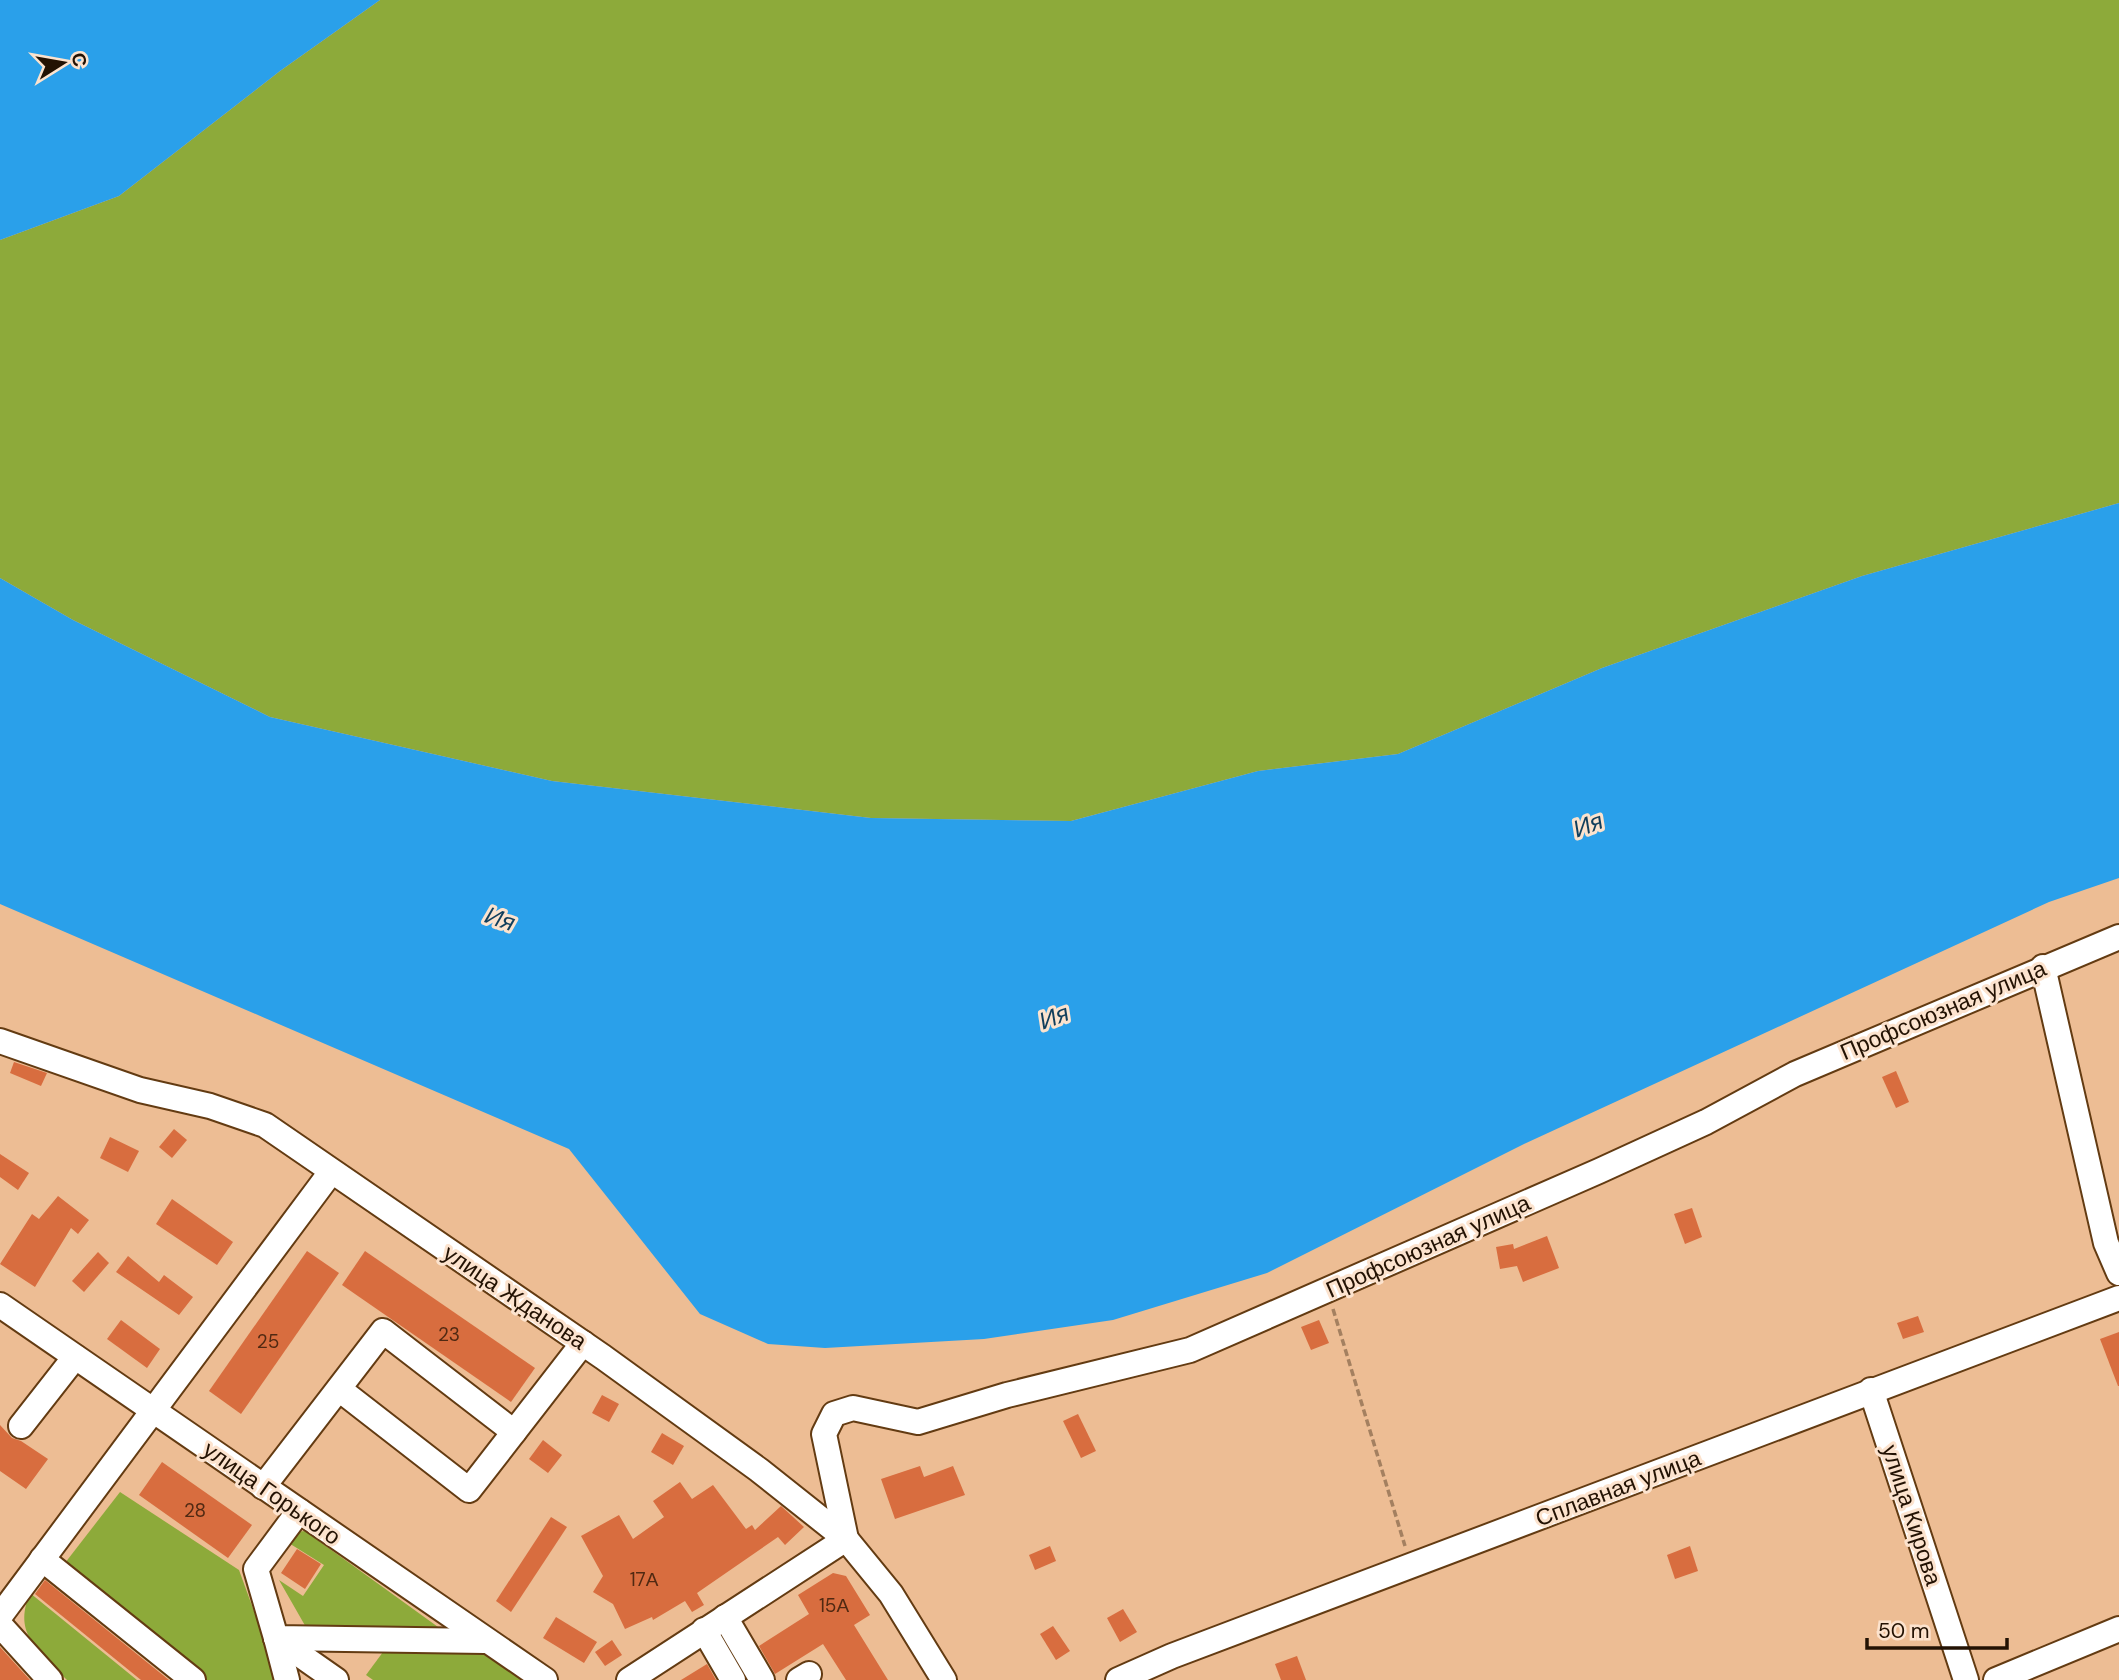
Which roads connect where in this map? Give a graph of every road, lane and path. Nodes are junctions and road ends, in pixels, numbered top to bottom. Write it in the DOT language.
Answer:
graph roads {
  1 [pos="2119,937"];
  2 [pos="2043,967"];
  3 [pos="0,1041"];
  4 [pos="331,1172"];
  5 [pos="2119,1273"];
  6 [pos="1327,1290"];
  7 [pos="2119,1298"];
  8 [pos="0,1305"];
  9 [pos="583,1343"];
  10 [pos="75,1357"];
  11 [pos="339,1389"];
  12 [pos="1871,1391"];
  13 [pos="152,1410"];
  14 [pos="21,1426"];
  15 [pos="514,1432"];
  16 [pos="263,1487"];
  17 [pos="299,1511"];
  18 [pos="846,1539"];
  19 [pos="42,1559"];
  20 [pos="1411,1568"];
  21 [pos="0,1616"];
  22 [pos="725,1616"];
  23 [pos="0,1625"];
  24 [pos="2119,1629"];
  25 [pos="704,1630"];
  26 [pos="276,1638"];
  27 [pos="485,1641"];
  28 [pos="50,1680"];
  29 [pos="193,1680"];
  30 [pos="287,1680"];
  31 [pos="336,1680"];
  32 [pos="545,1680"];
  33 [pos="629,1680"];
  34 [pos="733,1680"];
  35 [pos="762,1680"];
  36 [pos="944,1680"];
  37 [pos="1118,1680"];
  38 [pos="1966,1680"];
  39 [pos="1996,1680"];
  1 -- 2 [label="street, Профсоюзная улица"];
  2 -- 5 [label="street"];
  2 -- 6 [label="street, Профсоюзная улица"];
  3 -- 4 [label="street, улица Жданова"];
  4 -- 9 [label="street, улица Жданова"];
  4 -- 13 [label="street"];
  6 -- 18 [label="street, Профсоюзная улица"];
  6 -- 20 [label="path"];
  7 -- 12 [label="street, Сплавная улица"];
  8 -- 10 [label="street, улица Горького"];
  9 -- 15 [label="street"];
  9 -- 18 [label="street, улица Жданова"];
  10 -- 13 [label="street, улица Горького"];
  10 -- 14 [label="street"];
  11 -- 15 [label="street"];
  11 -- 15 [label="street"];
  11 -- 16 [label="street"];
  12 -- 20 [label="street, Сплавная улица"];
  12 -- 38 [label="street, улица Кирова"];
  13 -- 16 [label="street, улица Горького"];
  13 -- 19 [label="street"];
  16 -- 17 [label="street, улица Горького"];
  17 -- 26 [label="street"];
  17 -- 27 [label="street, улица Горького"];
  18 -- 22 [label="street"];
  18 -- 36 [label="street, улица Жданова"];
  19 -- 21 [label="street"];
  19 -- 29 [label="street"];
  20 -- 37 [label="street, Сплавная улица"];
  22 -- 25 [label="street"];
  22 -- 35 [label="street"];
  23 -- 28 [label="street"];
  24 -- 39 [label="street"];
  25 -- 33 [label="street"];
  25 -- 34 [label="street"];
  26 -- 27 [label="street"];
  26 -- 30 [label="street"];
  26 -- 31 [label="street"];
  27 -- 32 [label="street, улица Горького"];
}
